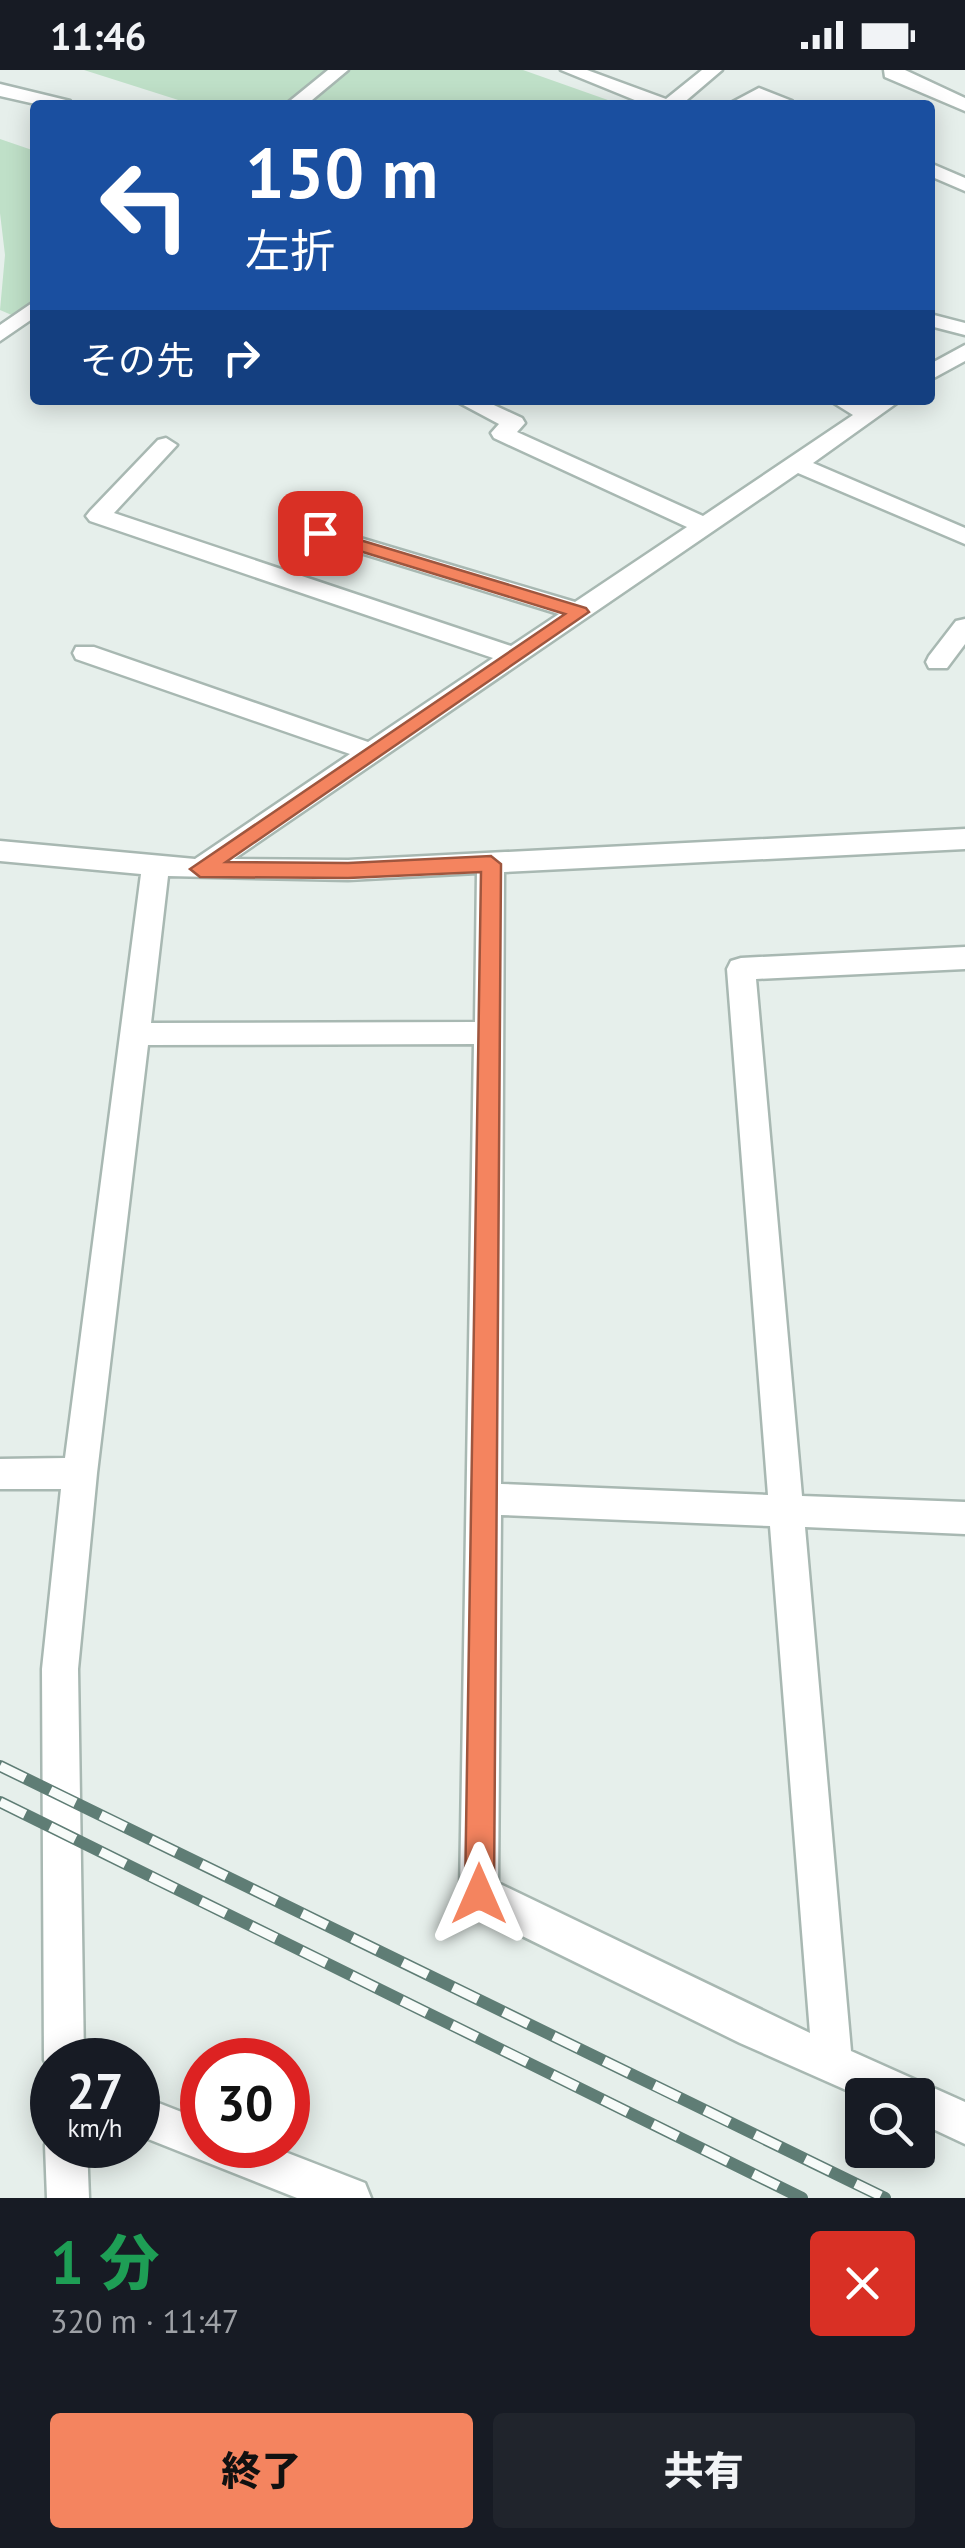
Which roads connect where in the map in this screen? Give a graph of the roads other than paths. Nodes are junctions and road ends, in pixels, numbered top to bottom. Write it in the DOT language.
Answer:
graph roads {
  1 [pos="339,70"];
  2 [pos="570,70"];
  3 [pos="713,70"];
  4 [pos="896,70"];
  5 [pos="0,90"];
  6 [pos="42,100"];
  7 [pos="300,100"];
  8 [pos="653,100"];
  9 [pos="674,100"];
  10 [pos="746,100"];
  11 [pos="773,100"];
  12 [pos="965,105"];
  13 [pos="935,171"];
  14 [pos="965,185"];
  15 [pos="30,312"];
  16 [pos="935,321"];
  17 [pos="965,328"];
  18 [pos="0,335"];
  19 [pos="965,351"];
  20 [pos="935,371"];
  21 [pos="476,405"];
  22 [pos="850,405"];
  23 [pos="882,405"];
  24 [pos="868,414"];
  25 [pos="166,446"];
  26 [pos="794,464"];
  27 [pos="704,526"];
  28 [pos="320,533"];
  29 [pos="965,537"];
  30 [pos="580,612"];
  31 [pos="965,627"];
  32 [pos="85,653"];
  33 [pos="514,656"];
  34 [pos="938,662"];
  35 [pos="370,752"];
  36 [pos="965,839"];
  37 [pos="0,851"];
  38 [pos="491,864"];
  39 [pos="156,866"];
  40 [pos="200,869"];
  41 [pos="965,958"];
  42 [pos="136,1034"];
  43 [pos="487,1034"];
  44 [pos="80,1472"];
  45 [pos="0,1474"];
  46 [pos="482,1498"];
  47 [pos="786,1511"];
  48 [pos="965,1518"];
  49 [pos="64,2038"];
  50 [pos="832,2060"];
  51 [pos="869,2078"];
  52 [pos="935,2110"];
  53 [pos="965,2124"];
  54 [pos="67,2168"];
  55 [pos="273,2168"];
  56 [pos="68,2198"];
  57 [pos="350,2198"];
  1 -- 7 [label="street"];
  2 -- 8 [label="street"];
  3 -- 9 [label="street"];
  4 -- 12 [label="street"];
  5 -- 6 [label="street"];
  10 -- 11 [label="street"];
  13 -- 14 [label="street"];
  15 -- 18 [label="street"];
  16 -- 17 [label="street"];
  19 -- 20 [label="street"];
  21 -- 27 [label="street"];
  22 -- 24 [label="street"];
  23 -- 24 [label="street"];
  24 -- 26 [label="street"];
  25 -- 33 [label="street"];
  26 -- 27 [label="street"];
  26 -- 29 [label="street"];
  27 -- 30 [label="street"];
  28 -- 30 [label="street"];
  30 -- 33 [label="street"];
  31 -- 34 [label="street"];
  32 -- 35 [label="street"];
  33 -- 35 [label="street"];
  35 -- 40 [label="street"];
  36 -- 38 [label="street"];
  37 -- 39 [label="street"];
  38 -- 40 [label="street"];
  38 -- 43 [label="street"];
  39 -- 40 [label="street"];
  39 -- 42 [label="street"];
  41 -- 47 [label="street"];
  42 -- 43 [label="street"];
  42 -- 44 [label="street"];
  43 -- 46 [label="street"];
  44 -- 45 [label="street"];
  44 -- 49 [label="street"];
  46 -- 47 [label="street"];
  46 -- 50 [label="street"];
  47 -- 48 [label="street"];
  47 -- 50 [label="street"];
  50 -- 51 [label="street"];
  52 -- 53 [label="street"];
  54 -- 56 [label="street"];
  55 -- 57 [label="street"];
}
